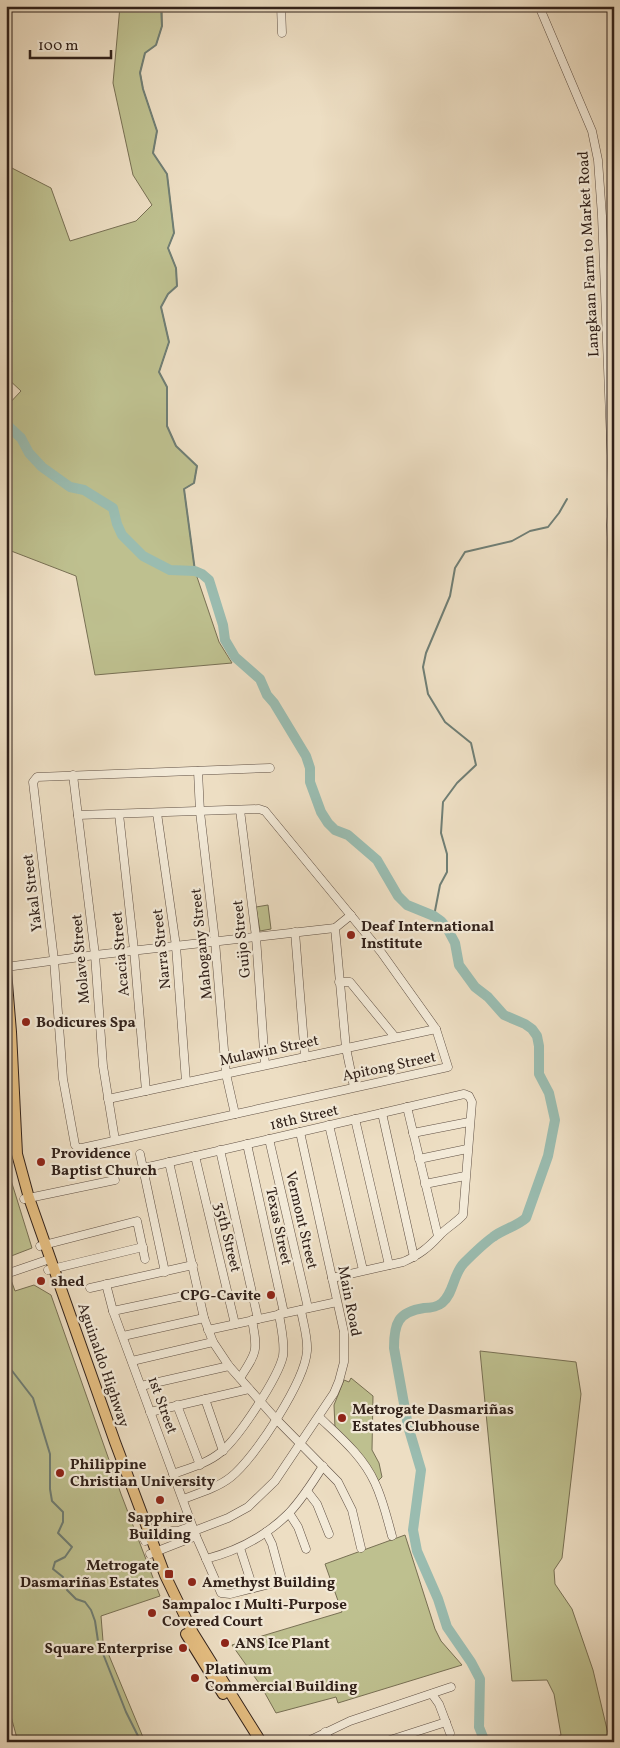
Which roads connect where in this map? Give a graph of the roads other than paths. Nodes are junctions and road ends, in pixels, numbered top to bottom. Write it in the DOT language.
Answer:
graph roads {
  1 [pos="281,6"];
  2 [pos="539,6"];
  3 [pos="282,33"];
  4 [pos="614,601"];
  5 [pos="270,768"];
  6 [pos="198,771"];
  7 [pos="73,775"];
  8 [pos="240,810"];
  9 [pos="200,812"];
  10 [pos="158,813"];
  11 [pos="119,814"];
  12 [pos="78,816"];
  13 [pos="351,915"];
  14 [pos="335,928"];
  15 [pos="295,932"];
  16 [pos="256,937"];
  17 [pos="215,941"];
  18 [pos="176,946"];
  19 [pos="134,950"];
  20 [pos="95,955"];
  21 [pos="54,960"];
  22 [pos="6,967"];
  23 [pos="339,982"];
  24 [pos="436,1029"];
  25 [pos="395,1037"];
  26 [pos="346,1048"];
  27 [pos="305,1057"];
  28 [pos="265,1065"];
  29 [pos="226,1074"];
  30 [pos="186,1082"];
  31 [pos="6,1083"];
  32 [pos="354,1087"];
  33 [pos="146,1091"];
  34 [pos="108,1099"];
  35 [pos="407,1107"];
  36 [pos="382,1113"];
  37 [pos="235,1114"];
  38 [pos="355,1119"];
  39 [pos="469,1122"];
  40 [pos="329,1125"];
  41 [pos="300,1132"];
  42 [pos="414,1133"];
  43 [pos="269,1139"];
  44 [pos="116,1140"];
  45 [pos="247,1144"];
  46 [pos="78,1148"];
  47 [pos="468,1149"];
  48 [pos="220,1150"];
  49 [pos="140,1154"];
  50 [pos="195,1156"];
  51 [pos="420,1159"];
  52 [pos="169,1162"];
  53 [pos="144,1168"];
  54 [pos="465,1176"];
  55 [pos="115,1180"];
  56 [pos="426,1184"];
  57 [pos="26,1199"];
  58 [pos="438,1236"];
  59 [pos="42,1245"];
  60 [pos="143,1247"];
  61 [pos="414,1257"];
  62 [pos="145,1259"];
  63 [pos="49,1265"];
  64 [pos="193,1265"];
  65 [pos="389,1265"];
  66 [pos="363,1270"];
  67 [pos="165,1272"];
  68 [pos="6,1274"];
  69 [pos="332,1278"];
  70 [pos="106,1284"];
  71 [pos="90,1288"];
  72 [pos="198,1292"];
  73 [pos="337,1302"];
  74 [pos="304,1309"];
  75 [pos="113,1311"];
  76 [pos="282,1314"];
  77 [pos="204,1318"];
  78 [pos="255,1320"];
  79 [pos="235,1324"];
  80 [pos="208,1330"];
  81 [pos="123,1336"];
  82 [pos="213,1342"];
  83 [pos="132,1362"];
  84 [pos="229,1366"];
  85 [pos="240,1378"];
  86 [pos="141,1386"];
  87 [pos="249,1388"];
  88 [pos="205,1399"];
  89 [pos="260,1401"];
  90 [pos="177,1405"];
  91 [pos="150,1412"];
  92 [pos="319,1417"];
  93 [pos="276,1419"];
  94 [pos="301,1443"];
  95 [pos="222,1451"];
  96 [pos="200,1465"];
  97 [pos="324,1466"];
  98 [pos="173,1474"];
  99 [pos="307,1490"];
  100 [pos="183,1499"];
  101 [pos="289,1513"];
  102 [pos="194,1531"];
  103 [pos="266,1532"];
  104 [pos="329,1534"];
  105 [pos="392,1536"];
  106 [pos="148,1540"];
  107 [pos="240,1548"];
  108 [pos="306,1548"];
  109 [pos="361,1548"];
  110 [pos="153,1553"];
  111 [pos="206,1559"];
  112 [pos="253,1588"];
  113 [pos="190,1634"];
  114 [pos="452,1687"];
  115 [pos="432,1694"];
  116 [pos="446,1722"];
  117 [pos="326,1732"];
  118 [pos="450,1733"];
  119 [pos="254,1742"];
  120 [pos="261,1742"];
  121 [pos="306,1742"];
  122 [pos="331,1742"];
  123 [pos="384,1742"];
  1 -- 3 [label="street"];
  2 -- 4 [label="street, Langkaan Farm to Market Road"];
  5 -- 6 [label="street, Yakal Street"];
  6 -- 7 [label="street, Yakal Street"];
  6 -- 9 [label="street, Mahogany Street"];
  7 -- 12 [label="street, Molave Street"];
  7 -- 21 [label="street, Yakal Street"];
  8 -- 9 [label="street, Apitong Street"];
  8 -- 13 [label="street, Apitong Street"];
  8 -- 16 [label="street, Guijo Street"];
  9 -- 10 [label="street, Apitong Street"];
  9 -- 17 [label="street, Mahogany Street"];
  10 -- 11 [label="street, Apitong Street"];
  10 -- 18 [label="street, Narra Street"];
  11 -- 12 [label="street, Apitong Street"];
  11 -- 19 [label="street, Acacia Street"];
  12 -- 20 [label="street, Molave Street"];
  13 -- 14 [label="street"];
  13 -- 24 [label="street, Apitong Street"];
  14 -- 15 [label="street"];
  14 -- 23 [label="street"];
  15 -- 16 [label="street"];
  15 -- 27 [label="street"];
  16 -- 17 [label="street"];
  16 -- 28 [label="street, Guijo Street"];
  17 -- 18 [label="street"];
  17 -- 29 [label="street, Mahogany Street"];
  18 -- 19 [label="street"];
  18 -- 30 [label="street, Narra Street"];
  19 -- 20 [label="street"];
  19 -- 33 [label="street, Acacia Street"];
  20 -- 21 [label="street"];
  20 -- 34 [label="street, Molave Street"];
  21 -- 22 [label="street"];
  21 -- 46 [label="street, Yakal Street"];
  22 -- 57 [label="main road, Aguinaldo Highway"];
  23 -- 25 [label="street"];
  23 -- 26 [label="street"];
  24 -- 25 [label="street, Mulawin Street"];
  24 -- 32 [label="street, Apitong Street"];
  25 -- 26 [label="street, Mulawin Street"];
  26 -- 27 [label="street, Mulawin Street"];
  26 -- 32 [label="street"];
  27 -- 28 [label="street, Mulawin Street"];
  28 -- 29 [label="street, Mulawin Street"];
  29 -- 30 [label="street, Mulawin Street"];
  29 -- 37 [label="street, Mahogany Street"];
  30 -- 33 [label="street, Mulawin Street"];
  31 -- 57 [label="main road, Aguinaldo Highway"];
  32 -- 37 [label="street, Apitong Street"];
  33 -- 34 [label="street, Mulawin Street"];
  34 -- 44 [label="street, Molave Street"];
  35 -- 36 [label="street, 18th Street"];
  35 -- 39 [label="street, 18th Street"];
  35 -- 42 [label="street"];
  36 -- 38 [label="street, 18th Street"];
  36 -- 61 [label="street"];
  37 -- 44 [label="street, Apitong Street"];
  38 -- 40 [label="street, 18th Street"];
  38 -- 65 [label="street"];
  39 -- 42 [label="street"];
  39 -- 47 [label="street"];
  40 -- 41 [label="street, 18th Street"];
  40 -- 66 [label="street"];
  41 -- 43 [label="street, 18th Street"];
  41 -- 69 [label="street, Main Road"];
  42 -- 51 [label="street"];
  43 -- 45 [label="street, 18th Street"];
  43 -- 74 [label="street, Vermont Street"];
  44 -- 46 [label="street, Apitong Street"];
  45 -- 48 [label="street, 18th Street"];
  45 -- 76 [label="street, Texas Street"];
  47 -- 51 [label="street"];
  47 -- 54 [label="street"];
  48 -- 50 [label="street, 18th Street"];
  48 -- 78 [label="street"];
  49 -- 53 [label="street"];
  50 -- 52 [label="street, 18th Street"];
  50 -- 79 [label="street, 35th Street"];
  51 -- 56 [label="street"];
  52 -- 53 [label="street, 18th Street"];
  52 -- 64 [label="street"];
  53 -- 67 [label="street"];
  54 -- 56 [label="street"];
  54 -- 58 [label="street"];
  55 -- 57 [label="street"];
  56 -- 58 [label="street"];
  57 -- 59 [label="main road, Aguinaldo Highway"];
  58 -- 61 [label="street"];
  59 -- 60 [label="street"];
  59 -- 63 [label="main road, Aguinaldo Highway"];
  60 -- 62 [label="street"];
  60 -- 63 [label="street"];
  61 -- 65 [label="street"];
  63 -- 68 [label="street"];
  63 -- 106 [label="main road, Aguinaldo Highway"];
  64 -- 67 [label="street"];
  64 -- 72 [label="street"];
  65 -- 66 [label="street"];
  66 -- 69 [label="street"];
  67 -- 70 [label="street"];
  69 -- 73 [label="street, Main Road"];
  70 -- 71 [label="street"];
  70 -- 75 [label="street, 1st Street"];
  72 -- 75 [label="street"];
  72 -- 77 [label="street"];
  73 -- 74 [label="street"];
  73 -- 92 [label="street, Main Road"];
  74 -- 76 [label="street"];
  74 -- 93 [label="street, Vermont Street"];
  75 -- 81 [label="street, 1st Street"];
  76 -- 78 [label="street"];
  76 -- 89 [label="street, Texas Street"];
  77 -- 80 [label="street"];
  77 -- 81 [label="street"];
  78 -- 79 [label="street"];
  78 -- 85 [label="street"];
  79 -- 80 [label="street"];
  80 -- 82 [label="street"];
  81 -- 83 [label="street, 1st Street"];
  82 -- 83 [label="street"];
  82 -- 84 [label="street"];
  83 -- 86 [label="street, 1st Street"];
  84 -- 85 [label="street"];
  84 -- 86 [label="street"];
  85 -- 87 [label="street"];
  86 -- 91 [label="street, 1st Street"];
  87 -- 88 [label="street"];
  87 -- 89 [label="street"];
  88 -- 90 [label="street"];
  88 -- 95 [label="street"];
  89 -- 93 [label="street"];
  89 -- 95 [label="street, Texas Street"];
  90 -- 91 [label="street"];
  90 -- 96 [label="street"];
  91 -- 98 [label="street, 1st Street"];
  92 -- 94 [label="street, Main Road"];
  92 -- 105 [label="street"];
  93 -- 94 [label="street"];
  93 -- 100 [label="street, Vermont Street"];
  94 -- 97 [label="street"];
  94 -- 102 [label="street, Main Road"];
  95 -- 96 [label="street, Texas Street"];
  96 -- 98 [label="street, Texas Street"];
  97 -- 99 [label="street"];
  97 -- 109 [label="street"];
  98 -- 100 [label="street, 1st Street"];
  99 -- 101 [label="street"];
  99 -- 104 [label="street"];
  100 -- 102 [label="street, 1st Street"];
  101 -- 103 [label="street"];
  101 -- 108 [label="street"];
  102 -- 106 [label="street, Main Road"];
  102 -- 110 [label="street, Main Road"];
  102 -- 111 [label="street, 1st Street"];
  103 -- 107 [label="street"];
  103 -- 112 [label="street"];
  106 -- 110 [label="main road, Aguinaldo Highway"];
  107 -- 111 [label="street"];
  107 -- 112 [label="street"];
  110 -- 113 [label="main road, Aguinaldo Highway"];
  111 -- 112 [label="street, 1st Street"];
  113 -- 119 [label="main road, Aguinaldo Highway"];
  113 -- 120 [label="main road, Aguinaldo Highway"];
  114 -- 115 [label="street"];
  115 -- 116 [label="street"];
  115 -- 117 [label="street"];
  116 -- 118 [label="street"];
  116 -- 123 [label="street"];
  117 -- 121 [label="street"];
  117 -- 122 [label="street"];
}
